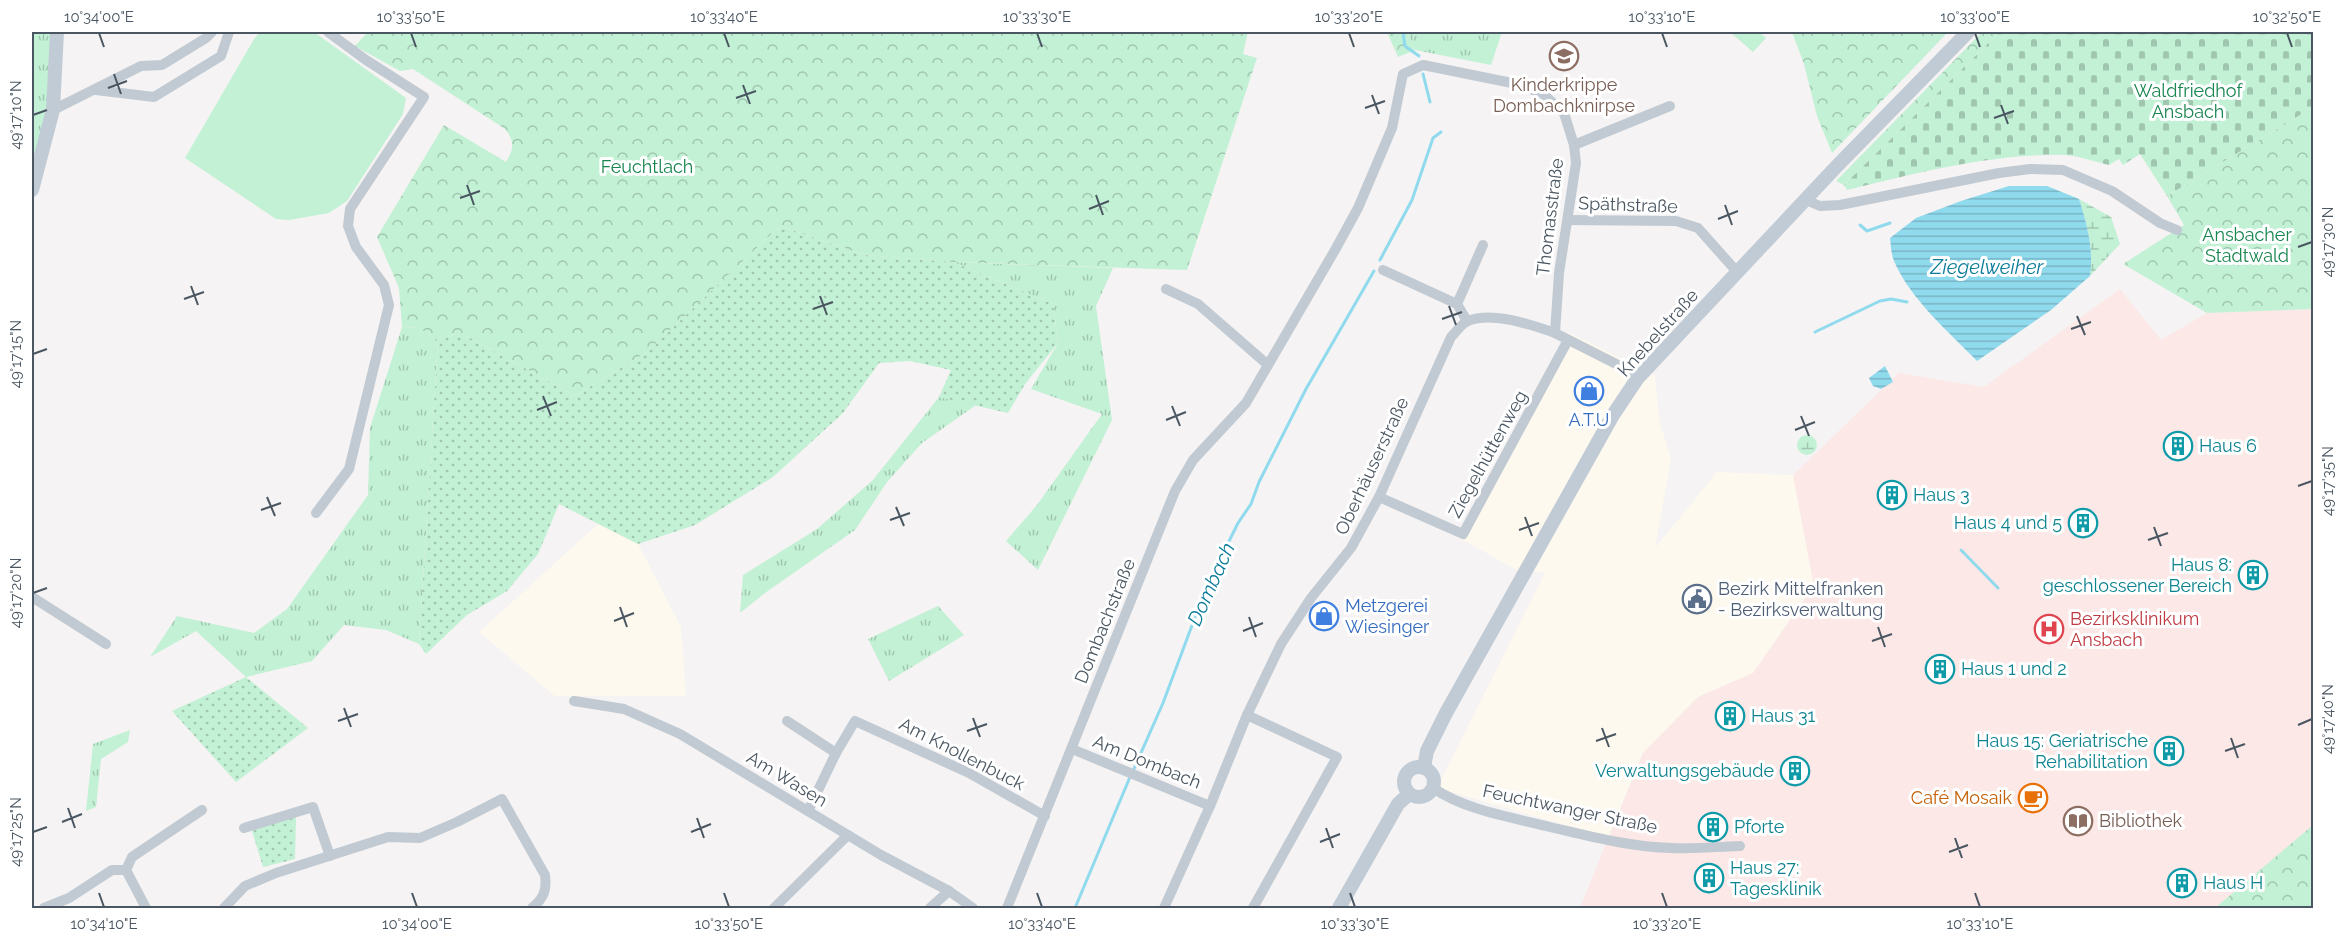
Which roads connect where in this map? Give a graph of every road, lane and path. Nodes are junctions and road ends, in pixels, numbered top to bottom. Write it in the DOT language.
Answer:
graph roads {
  1 [pos="57,32"];
  2 [pos="212,32"];
  3 [pos="229,32"];
  4 [pos="328,32"];
  5 [pos="1968,32"];
  6 [pos="1403,74"];
  7 [pos="95,90"];
  8 [pos="1670,106"];
  9 [pos="53,110"];
  10 [pos="1574,145"];
  11 [pos="32,190"];
  12 [pos="1806,200"];
  13 [pos="1568,220"];
  14 [pos="2177,230"];
  15 [pos="1482,245"];
  16 [pos="1383,270"];
  17 [pos="1738,273"];
  18 [pos="1166,289"];
  19 [pos="1457,304"];
  20 [pos="1467,321"];
  21 [pos="1555,333"];
  22 [pos="1568,340"];
  23 [pos="1268,365"];
  24 [pos="1637,380"];
  25 [pos="1379,496"];
  26 [pos="316,513"];
  27 [pos="32,597"];
  28 [pos="106,644"];
  29 [pos="574,701"];
  30 [pos="1247,715"];
  31 [pos="787,721"];
  32 [pos="1072,749"];
  33 [pos="836,753"];
  34 [pos="1424,767"];
  35 [pos="1433,788"];
  36 [pos="1409,794"];
  37 [pos="1210,806"];
  38 [pos="202,810"];
  39 [pos="808,811"];
  40 [pos="1045,816"];
  41 [pos="244,828"];
  42 [pos="848,835"];
  43 [pos="1740,846"];
  44 [pos="330,856"];
  45 [pos="126,870"];
  46 [pos="949,891"];
  47 [pos="61,905"];
  48 [pos="780,907"];
  49 [pos="44,909"];
  50 [pos="146,909"];
  51 [pos="224,909"];
  52 [pos="532,909"];
  53 [pos="930,909"];
  54 [pos="973,909"];
  55 [pos="1007,909"];
  56 [pos="1164,909"];
  57 [pos="1253,909"];
  58 [pos="1339,909"];
  1 -- 9 [label="main road"];
  2 -- 7 [label="street"];
  3 -- 7 [label="street"];
  4 -- 26 [label="street"];
  5 -- 12 [label="main road, Knebelstraße"];
  6 -- 10 [label="street, Thomasstraße"];
  6 -- 23 [label="street, Dombachstraße"];
  7 -- 9 [label="street"];
  8 -- 10 [label="street"];
  9 -- 11 [label="main road"];
  10 -- 13 [label="street, Thomasstraße"];
  12 -- 14 [label="street"];
  12 -- 17 [label="main road, Knebelstraße"];
  13 -- 17 [label="street, Späthstraße"];
  13 -- 21 [label="street, Thomasstraße"];
  15 -- 19 [label="street"];
  16 -- 19 [label="street"];
  17 -- 24 [label="main road, Knebelstraße"];
  18 -- 23 [label="street"];
  19 -- 20 [label="street"];
  20 -- 21 [label="street"];
  20 -- 25 [label="street, Oberhäuserstraße"];
  21 -- 22 [label="street"];
  22 -- 24 [label="street"];
  22 -- 25 [label="street, Ziegelhüttenweg"];
  23 -- 32 [label="street, Dombachstraße"];
  24 -- 34 [label="main road, Knebelstraße"];
  25 -- 30 [label="street, Oberhäuserstraße"];
  27 -- 28 [label="street"];
  29 -- 39 [label="street, Am Wasen"];
  30 -- 37 [label="street, Oberhäuserstraße"];
  30 -- 57 [label="street"];
  31 -- 33 [label="street"];
  32 -- 37 [label="street, Am Dombach"];
  32 -- 40 [label="street, Dombachstraße"];
  33 -- 39 [label="street"];
  33 -- 40 [label="street, Am Knollenbuck"];
  34 -- 35 [label="main road"];
  34 -- 36 [label="main road"];
  35 -- 36 [label="main road"];
  35 -- 43 [label="street, Feuchtwanger Straße"];
  36 -- 58 [label="main road"];
  37 -- 56 [label="street, Oberhäuserstraße"];
  38 -- 45 [label="street"];
  39 -- 42 [label="street, Am Wasen"];
  40 -- 55 [label="street, Dombachstraße"];
  41 -- 44 [label="street"];
  42 -- 46 [label="street, Am Wasen"];
  42 -- 48 [label="street"];
  44 -- 51 [label="street"];
  44 -- 52 [label="street"];
  45 -- 47 [label="street"];
  45 -- 50 [label="street"];
  46 -- 53 [label="street"];
  46 -- 54 [label="street, Am Wasen"];
  47 -- 49 [label="street"];
}
